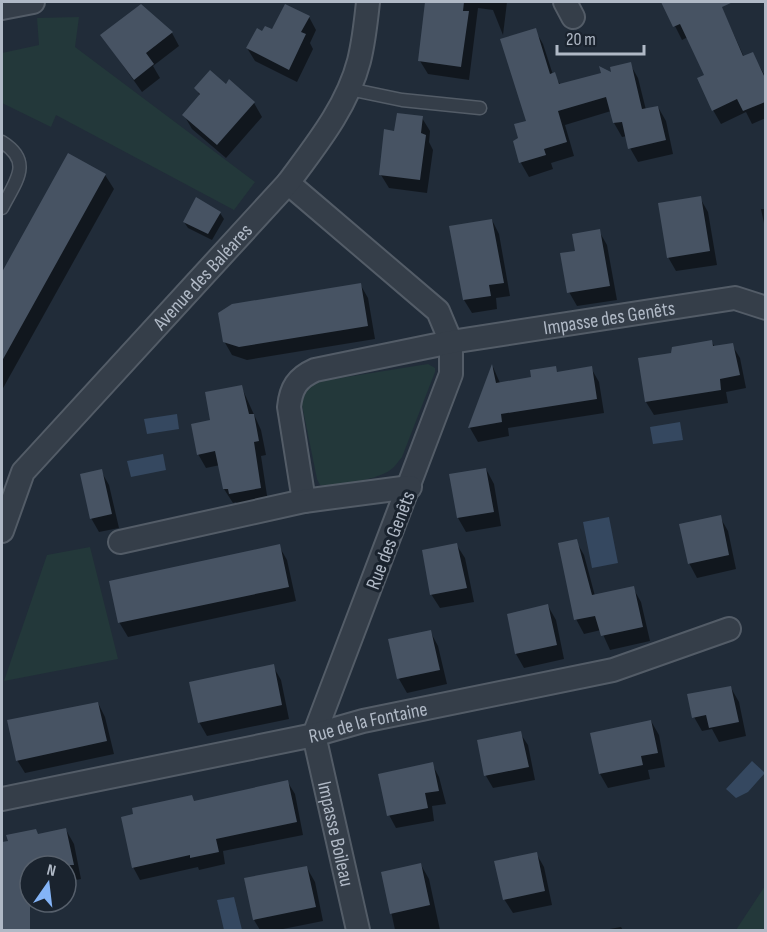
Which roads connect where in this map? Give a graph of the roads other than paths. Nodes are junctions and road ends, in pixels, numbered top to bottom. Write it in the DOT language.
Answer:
graph roads {
  1 [pos="33,2"];
  2 [pos="368,2"];
  3 [pos="2,8"];
  4 [pos="349,89"];
  5 [pos="480,108"];
  6 [pos="2,142"];
  7 [pos="288,183"];
  8 [pos="2,208"];
  9 [pos="765,308"];
  10 [pos="451,342"];
  11 [pos="12,473"];
  12 [pos="410,487"];
  13 [pos="7,500"];
  14 [pos="304,501"];
  15 [pos="2,531"];
  16 [pos="120,542"];
  17 [pos="729,629"];
  18 [pos="314,735"];
  19 [pos="2,799"];
  20 [pos="358,930"];
  1 -- 3 [label="street"];
  2 -- 4 [label="street, Avenue des Baléares"];
  4 -- 5 [label="lane"];
  4 -- 7 [label="street, Avenue des Baléares"];
  6 -- 8 [label="lane"];
  7 -- 10 [label="street, Rue des Genêts"];
  7 -- 11 [label="street, Avenue des Baléares"];
  9 -- 10 [label="street, Impasse des Genêts"];
  10 -- 12 [label="street, Rue des Genêts"];
  10 -- 14 [label="street"];
  11 -- 13 [label="street, Avenue des Baléares"];
  12 -- 14 [label="street"];
  12 -- 18 [label="street, Rue des Genêts"];
  13 -- 15 [label="street, Avenue des Baléares"];
  14 -- 16 [label="street"];
  17 -- 18 [label="street, Rue de la Fontaine"];
  18 -- 19 [label="street, Rue de la Fontaine"];
  18 -- 20 [label="street, Impasse Boileau"];
}
